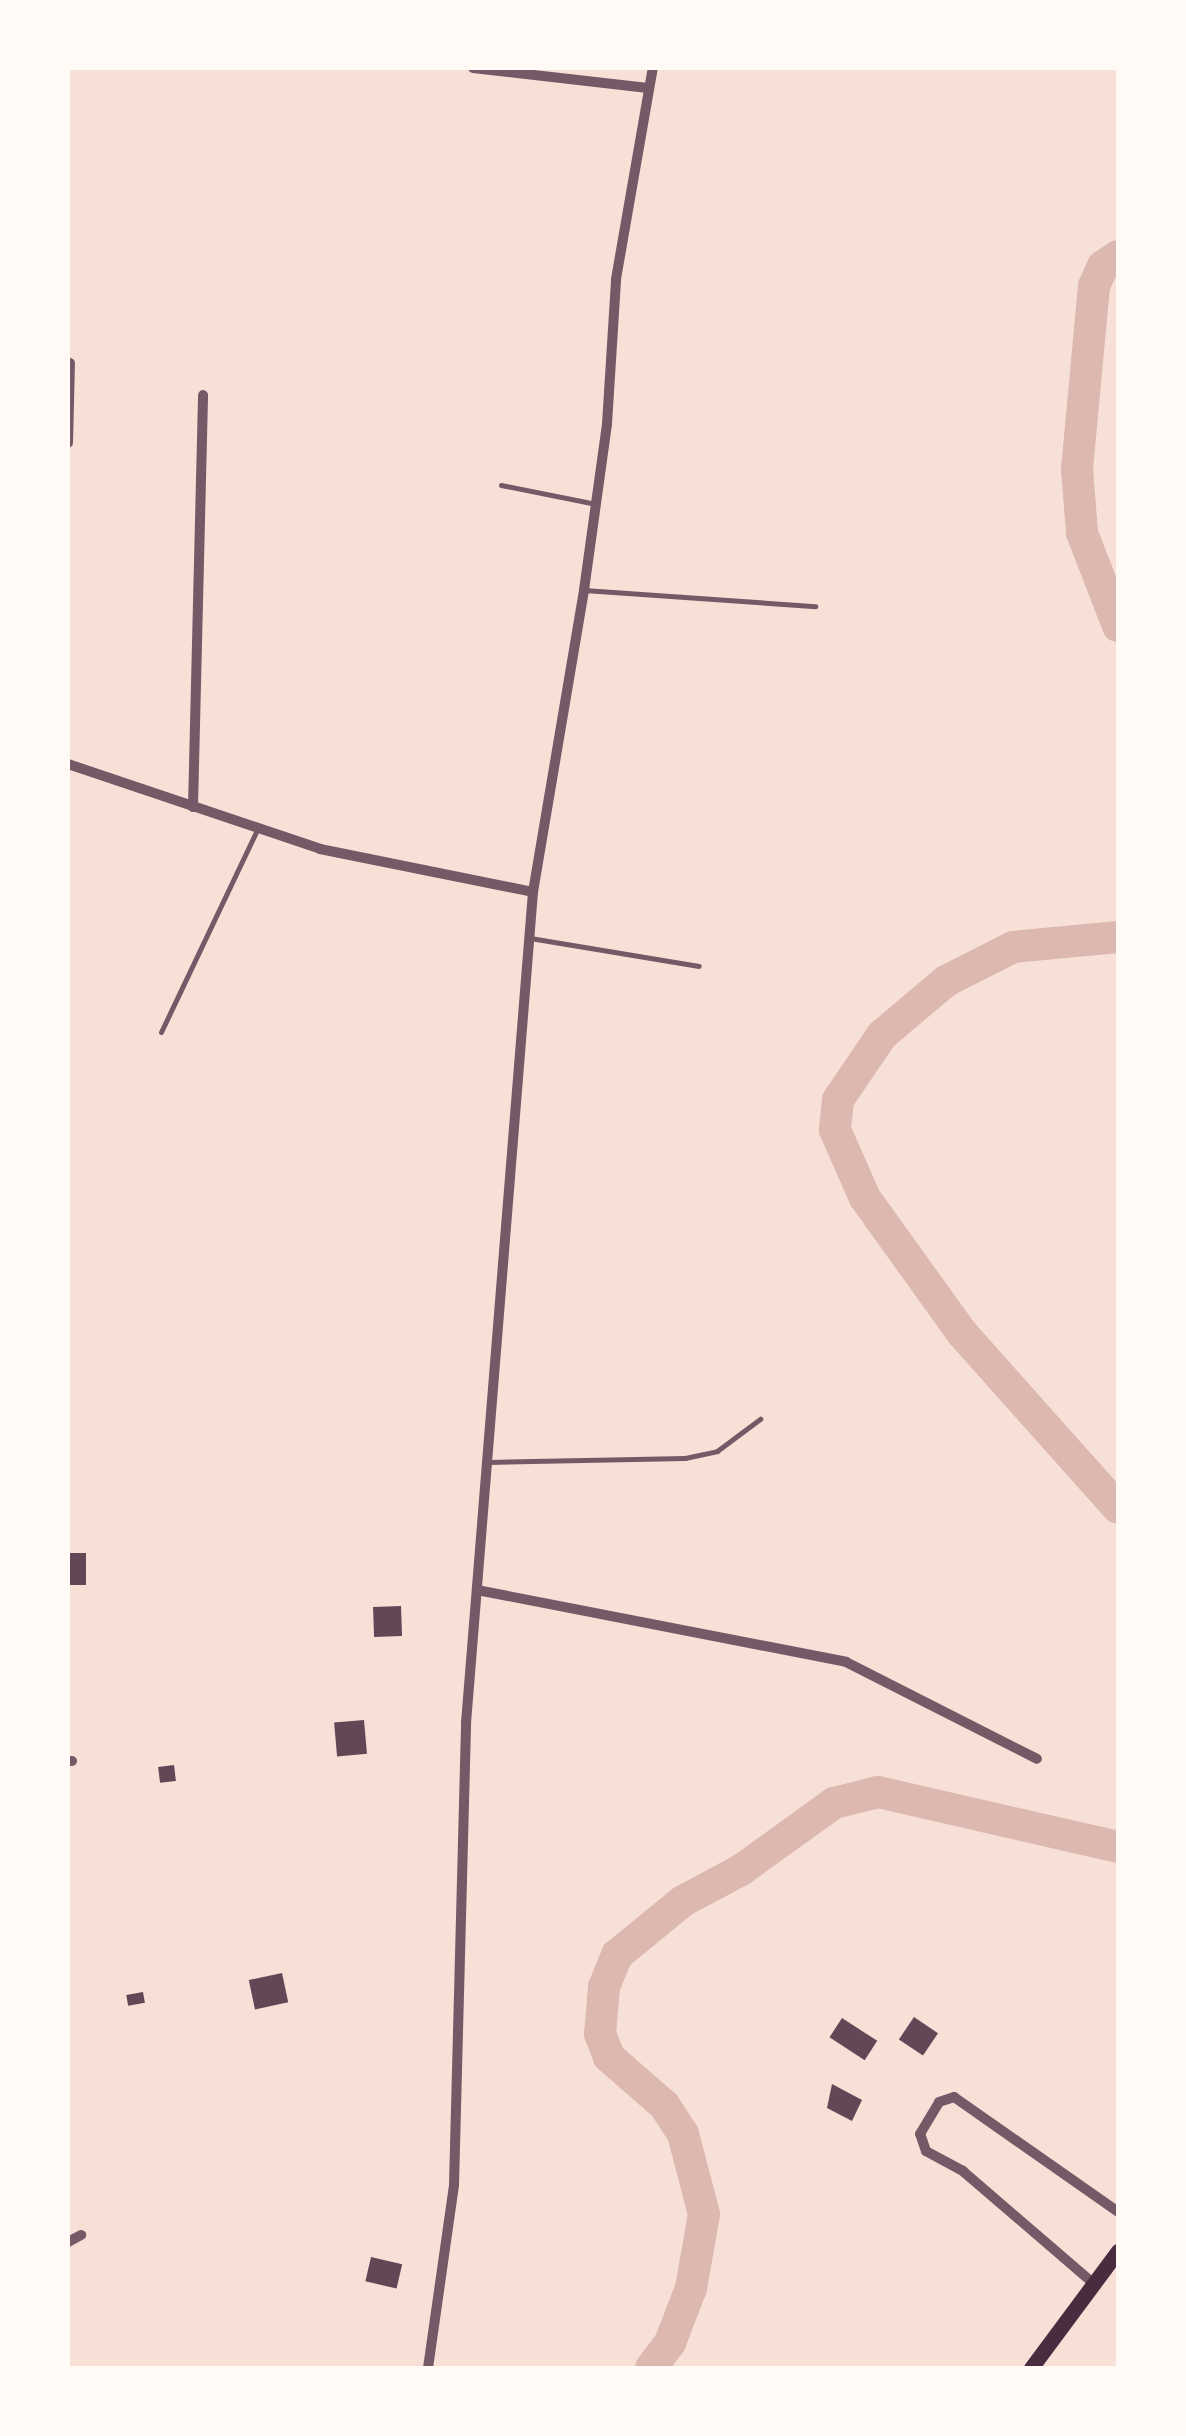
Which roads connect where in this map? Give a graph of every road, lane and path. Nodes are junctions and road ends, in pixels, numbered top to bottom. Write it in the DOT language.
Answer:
graph roads {
  1 [pos="473,68"];
  2 [pos="653,68"];
  3 [pos="648,88"];
  4 [pos="70,363"];
  5 [pos="202,396"];
  6 [pos="68,443"];
  7 [pos="501,485"];
  8 [pos="596,504"];
  9 [pos="584,590"];
  10 [pos="815,606"];
  11 [pos="68,764"];
  12 [pos="194,807"];
  13 [pos="258,828"];
  14 [pos="532,892"];
  15 [pos="529,938"];
  16 [pos="699,966"];
  17 [pos="162,1032"];
  18 [pos="760,1419"];
  19 [pos="489,1462"];
  20 [pos="477,1590"];
  21 [pos="1037,1758"];
  22 [pos="1118,2212"];
  23 [pos="81,2235"];
  24 [pos="68,2242"];
  25 [pos="1118,2251"];
  26 [pos="1094,2283"];
  27 [pos="428,2368"];
  28 [pos="1032,2368"];
  1 -- 3 [label="street"];
  2 -- 3 [label="street"];
  3 -- 8 [label="street"];
  4 -- 6 [label="street"];
  5 -- 12 [label="street"];
  7 -- 8 [label="lane"];
  8 -- 9 [label="street"];
  9 -- 10 [label="lane"];
  9 -- 14 [label="street"];
  11 -- 12 [label="street"];
  12 -- 13 [label="street"];
  13 -- 14 [label="street"];
  13 -- 17 [label="lane"];
  14 -- 15 [label="street"];
  15 -- 16 [label="lane"];
  15 -- 19 [label="street"];
  18 -- 19 [label="lane"];
  19 -- 20 [label="street"];
  20 -- 21 [label="street"];
  20 -- 27 [label="street"];
  22 -- 26 [label="street"];
  23 -- 24 [label="street"];
  25 -- 26 [label="main road"];
  26 -- 28 [label="main road"];
}
